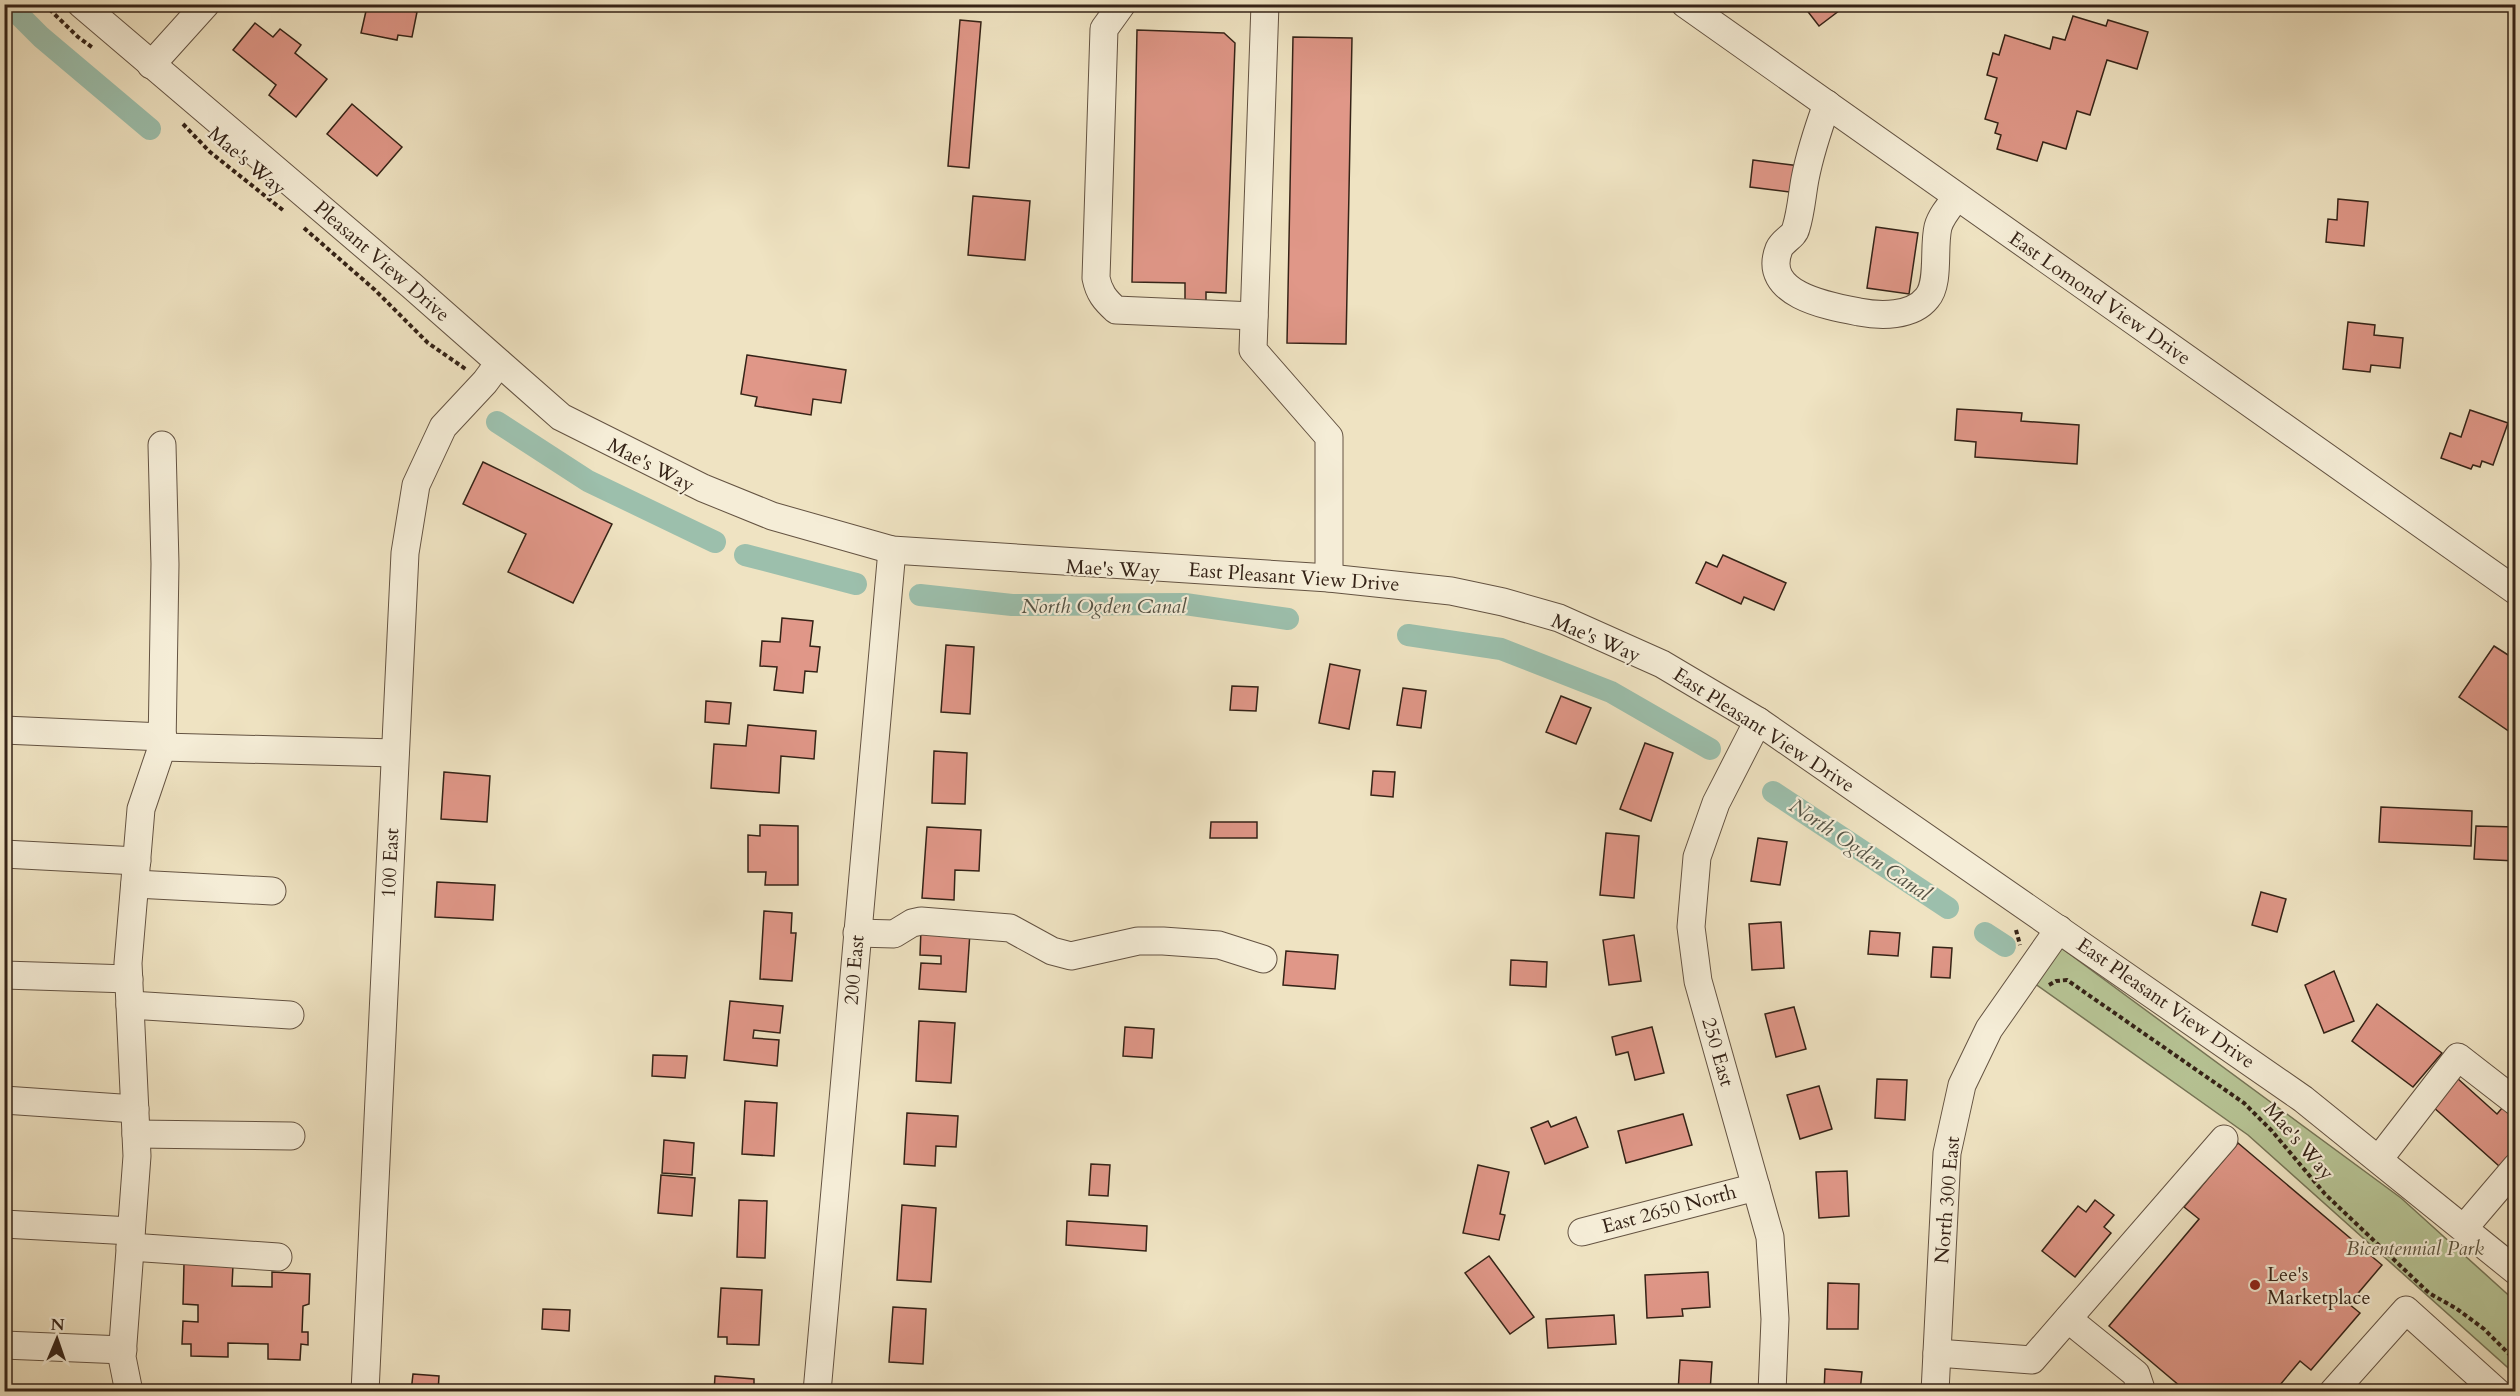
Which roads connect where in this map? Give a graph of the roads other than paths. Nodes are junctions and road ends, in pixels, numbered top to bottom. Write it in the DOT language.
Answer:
graph roads {
  1 [pos="81,4"];
  2 [pos="206,4"];
  3 [pos="1122,4"];
  4 [pos="1265,4"];
  5 [pos="1685,4"];
  6 [pos="151,65"];
  7 [pos="1827,104"];
  8 [pos="1957,197"];
  9 [pos="1254,316"];
  10 [pos="499,363"];
  11 [pos="162,445"];
  12 [pos="703,488"];
  13 [pos="892,550"];
  14 [pos="1329,578"];
  15 [pos="2516,591"];
  16 [pos="1758,722"];
  17 [pos="4,730"];
  18 [pos="163,742"];
  19 [pos="395,753"];
  20 [pos="4,854"];
  21 [pos="136,873"];
  22 [pos="272,891"];
  23 [pos="2059,929"];
  24 [pos="857,933"];
  25 [pos="1263,959"];
  26 [pos="4,975"];
  27 [pos="129,992"];
  28 [pos="290,1015"];
  29 [pos="4,1100"];
  30 [pos="2516,1102"];
  31 [pos="135,1121"];
  32 [pos="291,1136"];
  33 [pos="2224,1139"];
  34 [pos="2379,1159"];
  35 [pos="2516,1167"];
  36 [pos="1756,1186"];
  37 [pos="4,1224"];
  38 [pos="2464,1228"];
  39 [pos="1582,1232"];
  40 [pos="131,1239"];
  41 [pos="278,1257"];
  42 [pos="2516,1271"];
  43 [pos="2068,1319"];
  44 [pos="4,1346"];
  45 [pos="123,1350"];
  46 [pos="1937,1353"];
  47 [pos="129,1392"];
  48 [pos="365,1392"];
  49 [pos="818,1392"];
  50 [pos="1772,1392"];
  51 [pos="1935,1392"];
  52 [pos="2142,1392"];
  53 [pos="2333,1392"];
  54 [pos="2497,1392"];
  1 -- 6 [label="street, Pleasant View Drive"];
  2 -- 6 [label="street"];
  3 -- 9 [label="street"];
  4 -- 9 [label="street"];
  5 -- 7 [label="street, East Lomond View Drive"];
  6 -- 10 [label="street, Pleasant View Drive"];
  7 -- 8 [label="street, East Lomond View Drive"];
  7 -- 8 [label="street"];
  8 -- 15 [label="street, East Lomond View Drive"];
  9 -- 14 [label="street"];
  10 -- 12 [label="street, Pleasant View Drive"];
  10 -- 19 [label="street, 100 East"];
  11 -- 18 [label="street"];
  12 -- 13 [label="street, East Pleasant View Drive"];
  13 -- 14 [label="street, East Pleasant View Drive"];
  13 -- 24 [label="street, 200 East"];
  14 -- 16 [label="street, East Pleasant View Drive"];
  16 -- 23 [label="street, East Pleasant View Drive"];
  16 -- 36 [label="street, 250 East"];
  17 -- 18 [label="street"];
  18 -- 19 [label="street"];
  18 -- 21 [label="street"];
  19 -- 48 [label="street, 100 East"];
  20 -- 21 [label="street"];
  21 -- 22 [label="street"];
  21 -- 27 [label="street"];
  23 -- 34 [label="street, East Pleasant View Drive"];
  23 -- 46 [label="street, North 300 East"];
  24 -- 25 [label="street"];
  24 -- 49 [label="street, 200 East"];
  26 -- 27 [label="street"];
  27 -- 28 [label="street"];
  27 -- 31 [label="street"];
  29 -- 31 [label="street"];
  30 -- 34 [label="street"];
  31 -- 32 [label="street"];
  31 -- 40 [label="street"];
  33 -- 43 [label="street"];
  34 -- 38 [label="street, East Pleasant View Drive"];
  35 -- 38 [label="street"];
  36 -- 39 [label="street, East 2650 North"];
  36 -- 50 [label="street, 250 East"];
  37 -- 40 [label="street"];
  38 -- 42 [label="street, East Pleasant View Drive"];
  40 -- 41 [label="street"];
  40 -- 45 [label="street"];
  43 -- 46 [label="street"];
  43 -- 52 [label="street"];
  44 -- 45 [label="street"];
  45 -- 47 [label="street"];
  46 -- 51 [label="street, North 300 East"];
  53 -- 54 [label="street"];
}
